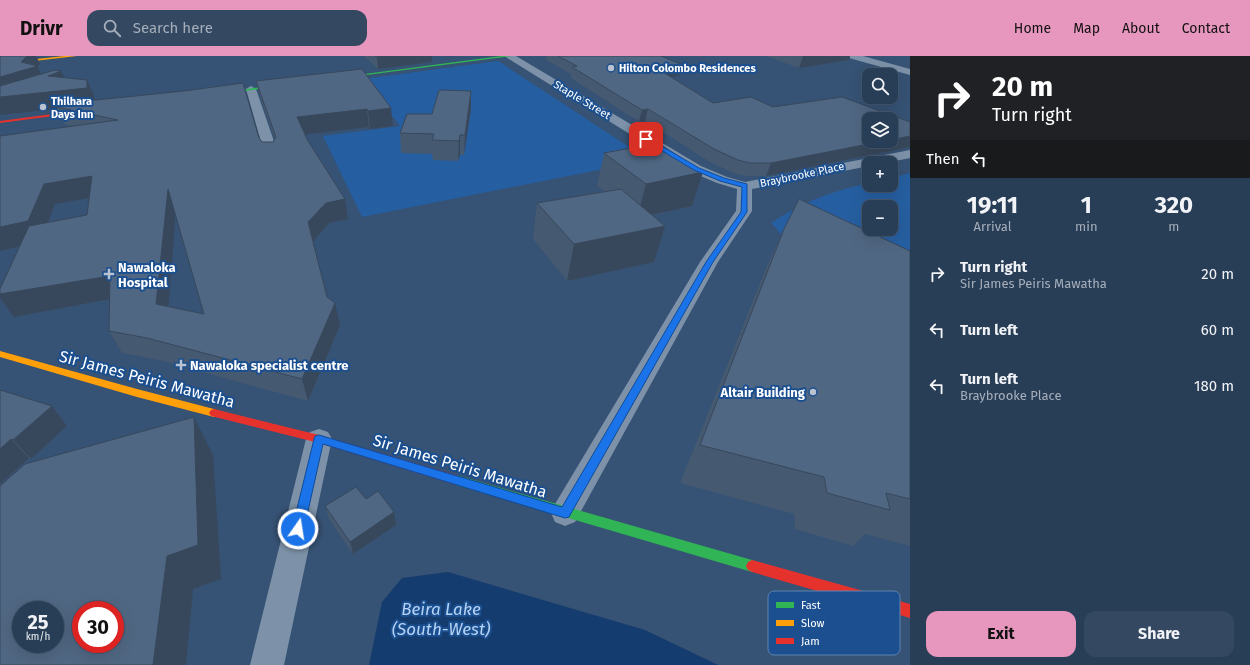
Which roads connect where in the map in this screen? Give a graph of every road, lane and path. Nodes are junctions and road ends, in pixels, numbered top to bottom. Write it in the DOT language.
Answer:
graph roads {
  1 [pos="75,56"];
  2 [pos="509,56"];
  3 [pos="852,56"];
  4 [pos="0,64"];
  5 [pos="910,72"];
  6 [pos="325,80"];
  7 [pos="296,83"];
  8 [pos="251,89"];
  9 [pos="204,95"];
  10 [pos="103,108"];
  11 [pos="0,122"];
  12 [pos="910,154"];
  13 [pos="272,156"];
  14 [pos="696,169"];
  15 [pos="745,186"];
  16 [pos="0,354"];
  17 [pos="319,439"];
  18 [pos="565,513"];
  19 [pos="840,591"];
  20 [pos="900,608"];
  21 [pos="910,611"];
  22 [pos="266,665"];
  1 -- 4 [label="main road"];
  2 -- 6 [label="main road"];
  2 -- 14 [label="street, Staple Street"];
  3 -- 5 [label="street"];
  7 -- 8 [label="main road"];
  8 -- 9 [label="main road"];
  8 -- 13 [label="street"];
  10 -- 11 [label="main road"];
  12 -- 15 [label="street, Braybrooke Place"];
  14 -- 15 [label="street, Braybrooke Place"];
  15 -- 18 [label="street"];
  16 -- 17 [label="main road, Sir James Peiris Mawatha"];
  17 -- 18 [label="main road, Sir James Peiris Mawatha"];
  17 -- 22 [label="street"];
  18 -- 19 [label="main road, Sir James Peiris Mawatha"];
  20 -- 21 [label="main road, Sir James Peiris Mawatha"];
}
